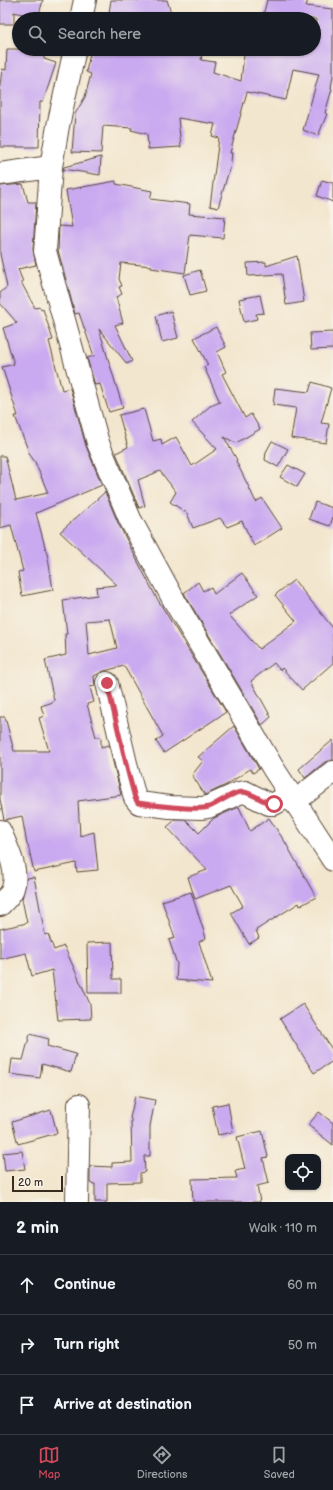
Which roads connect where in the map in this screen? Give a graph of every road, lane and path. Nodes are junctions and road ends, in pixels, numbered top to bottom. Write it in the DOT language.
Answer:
graph roads {
  1 [pos="85,0"];
  2 [pos="82,12"];
  3 [pos="73,56"];
  4 [pos="51,167"];
  5 [pos="0,174"];
  6 [pos="107,683"];
  7 [pos="333,772"];
  8 [pos="292,798"];
  9 [pos="0,831"];
  10 [pos="333,860"];
  11 [pos="0,905"];
  12 [pos="79,1105"];
  13 [pos="77,1202"];
  1 -- 2 [label="street"];
  3 -- 4 [label="street"];
  4 -- 5 [label="street"];
  4 -- 8 [label="street"];
  6 -- 8 [label="street"];
  7 -- 8 [label="street"];
  8 -- 10 [label="street"];
  9 -- 11 [label="street"];
  12 -- 13 [label="street"];
}
